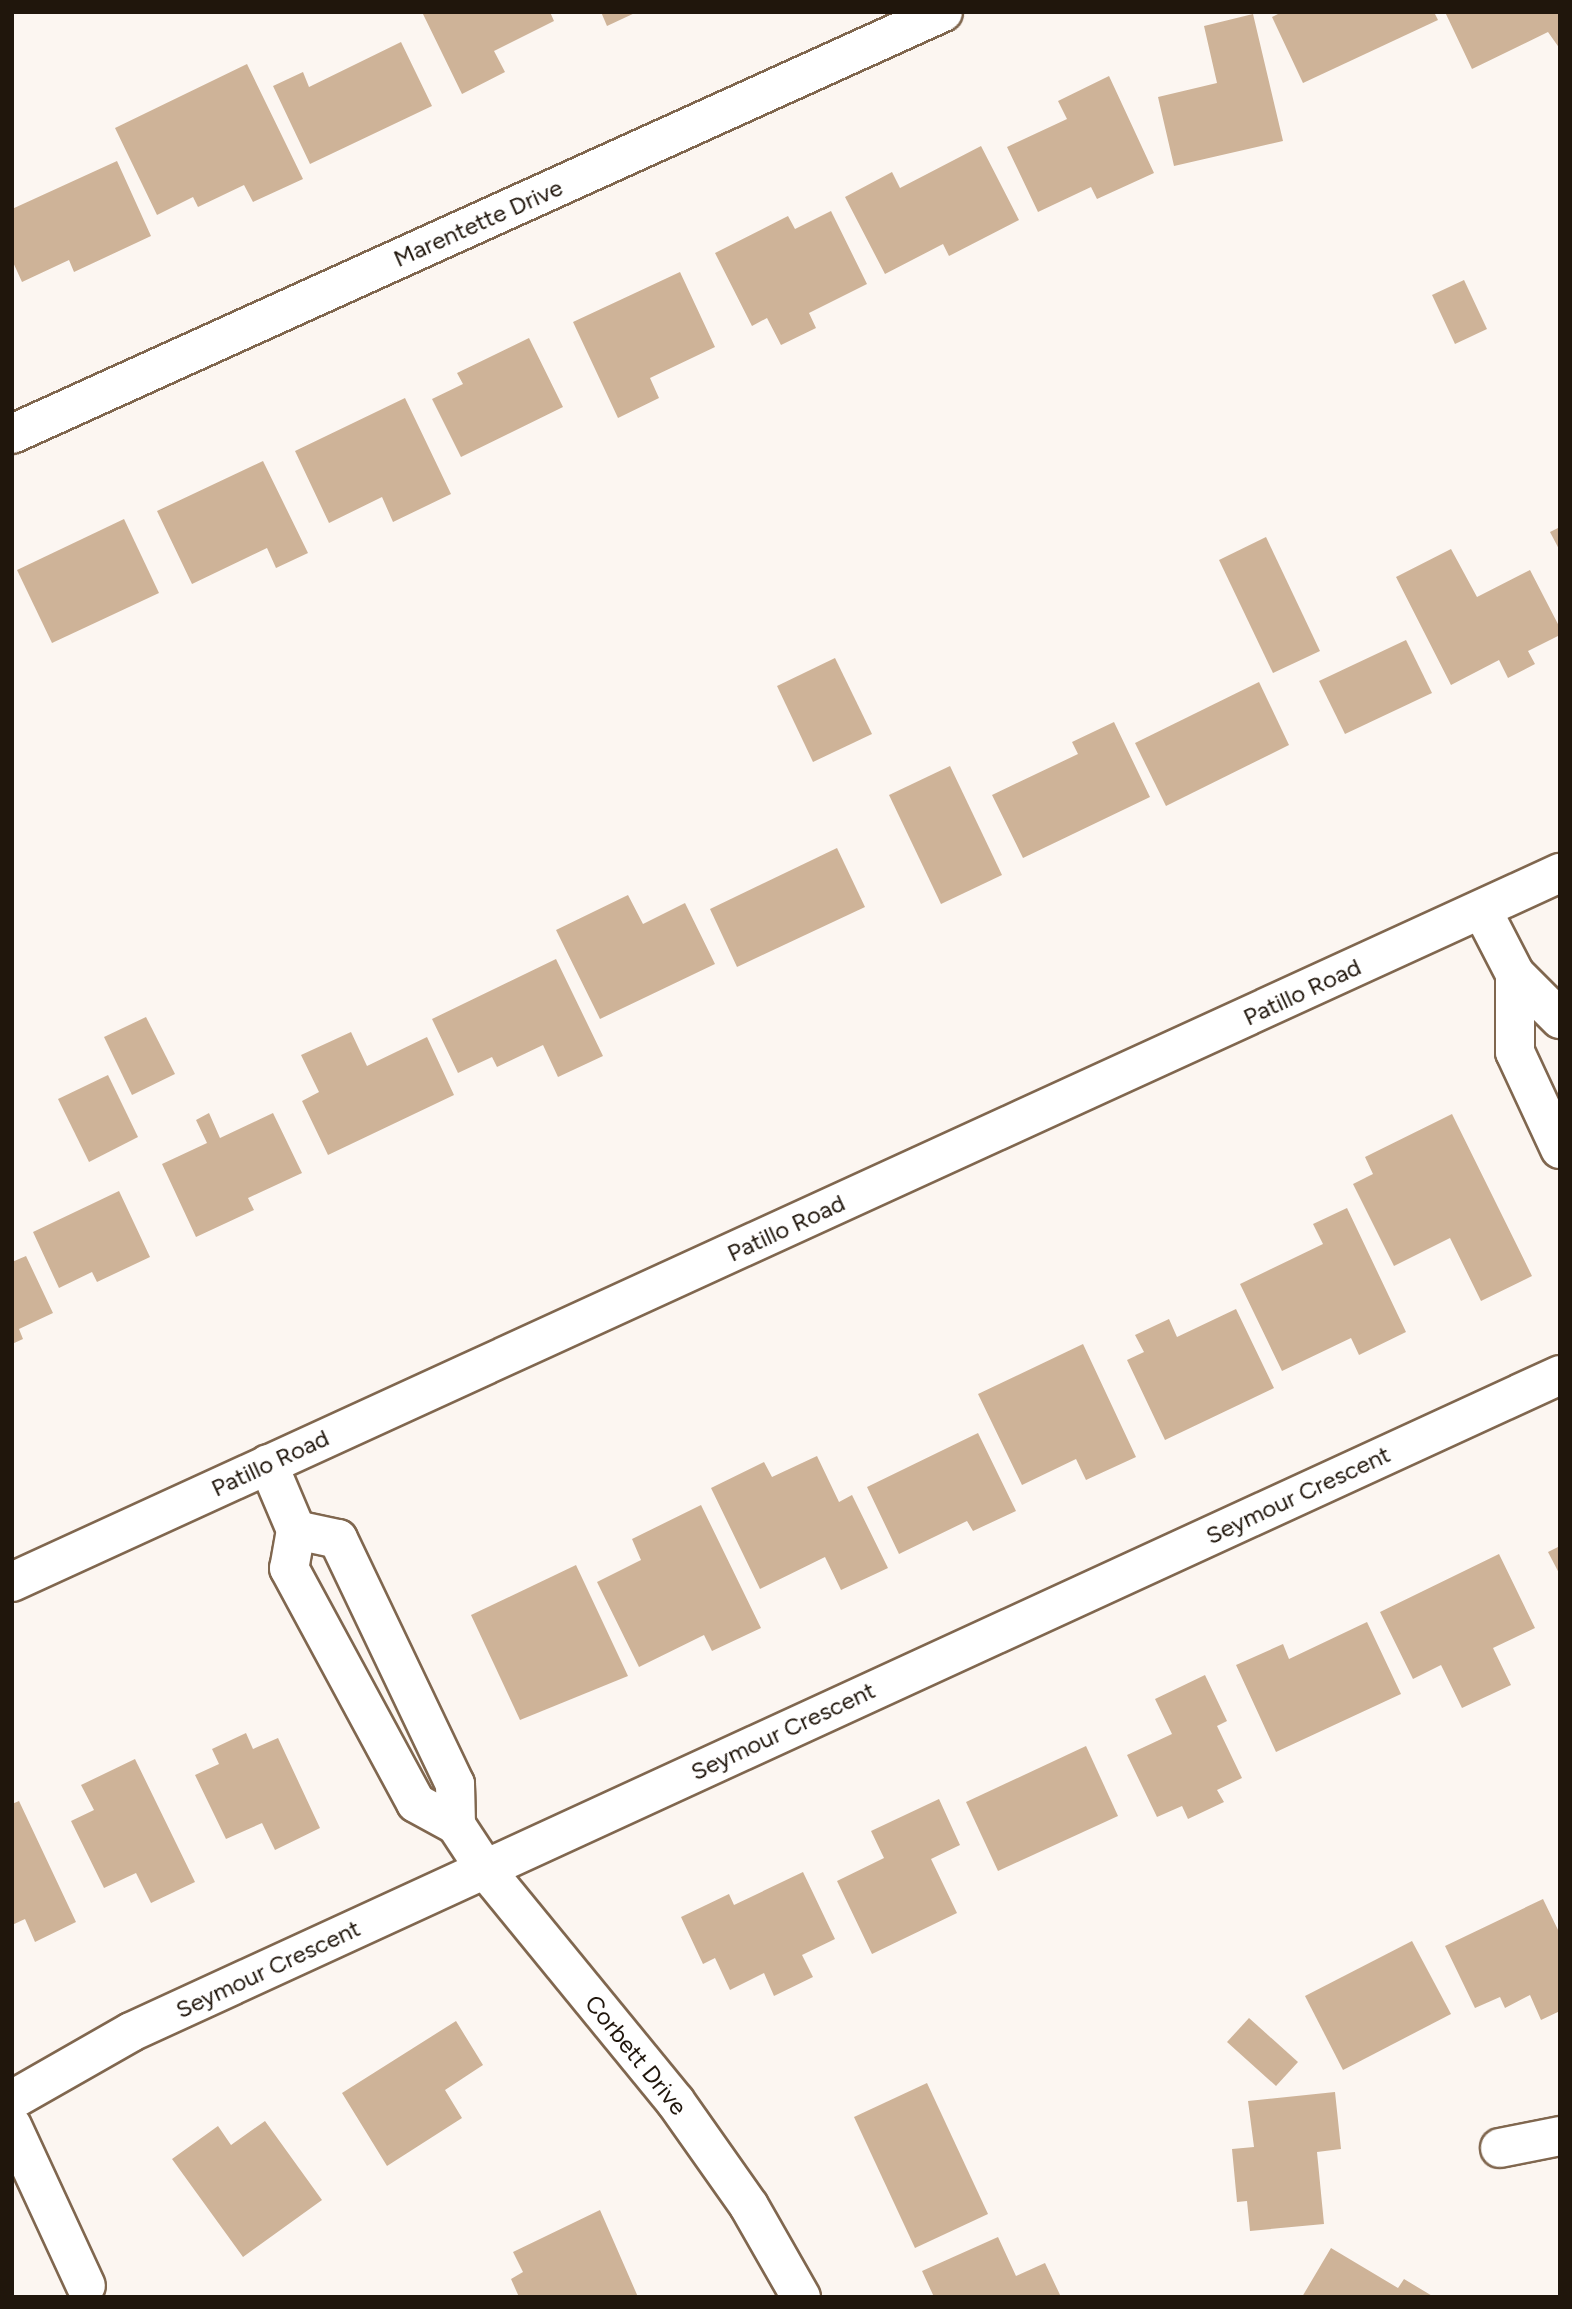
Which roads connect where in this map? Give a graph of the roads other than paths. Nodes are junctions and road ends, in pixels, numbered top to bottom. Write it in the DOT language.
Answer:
graph roads {
  1 [pos="943,12"];
  2 [pos="12,434"];
  3 [pos="1560,873"];
  4 [pos="1482,910"];
  5 [pos="1515,974"];
  6 [pos="1560,1019"];
  7 [pos="1560,1149"];
  8 [pos="1560,1374"];
  9 [pos="268,1464"];
  10 [pos="296,1530"];
  11 [pos="12,1582"];
  12 [pos="456,1825"];
  13 [pos="485,1869"];
  14 [pos="12,2100"];
  15 [pos="12,2126"];
  16 [pos="1560,2136"];
  17 [pos="1500,2148"];
  18 [pos="86,2287"];
  19 [pos="801,2297"];
  1 -- 2 [label="street, Marentette Drive"];
  3 -- 4 [label="street, Patillo Road"];
  4 -- 5 [label="street"];
  4 -- 9 [label="street, Patillo Road"];
  5 -- 6 [label="street"];
  5 -- 7 [label="street"];
  8 -- 13 [label="street, Seymour Crescent"];
  9 -- 10 [label="street"];
  9 -- 11 [label="street, Patillo Road"];
  10 -- 12 [label="street, Corbett Drive"];
  10 -- 12 [label="street"];
  12 -- 13 [label="street, Corbett Drive"];
  13 -- 14 [label="street, Seymour Crescent"];
  13 -- 19 [label="street, Corbett Drive"];
  15 -- 18 [label="street"];
  16 -- 17 [label="street"];
}
